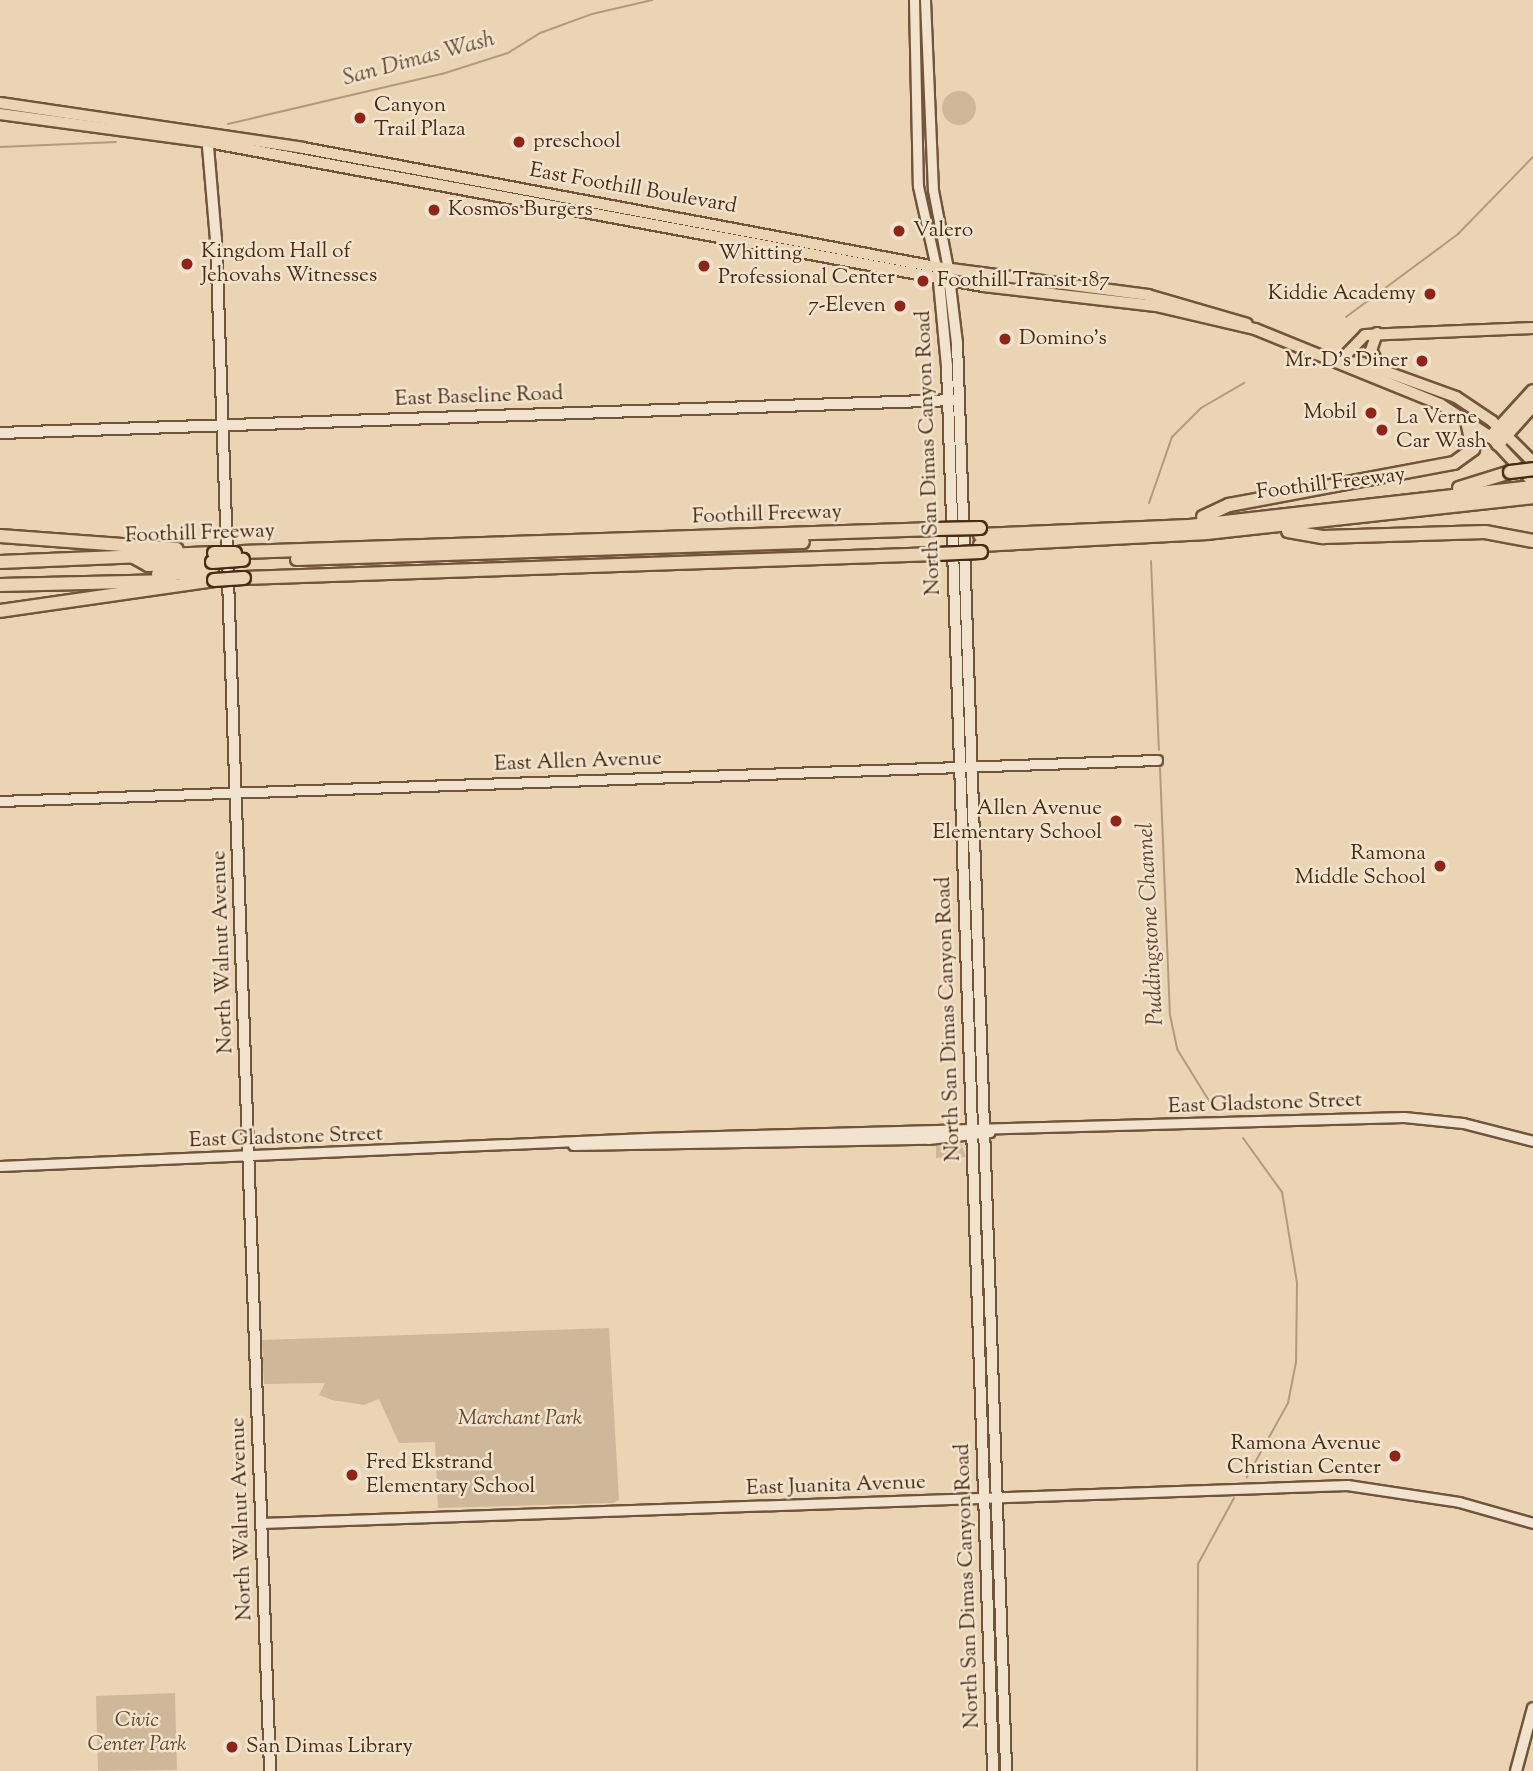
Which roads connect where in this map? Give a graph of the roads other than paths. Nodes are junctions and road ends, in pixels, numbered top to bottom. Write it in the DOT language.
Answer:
graph roads {
  1 [pos="914,0"];
  2 [pos="925,0"];
  3 [pos="0,103"];
  4 [pos="0,114"];
  5 [pos="207,137"];
  6 [pos="944,273"];
  7 [pos="1533,328"];
  8 [pos="1377,333"];
  9 [pos="1339,362"];
  10 [pos="1381,369"];
  11 [pos="1533,391"];
  12 [pos="953,400"];
  13 [pos="1533,405"];
  14 [pos="1467,420"];
  15 [pos="223,425"];
  16 [pos="0,433"];
  17 [pos="1499,436"];
  18 [pos="1533,462"];
  19 [pos="1533,469"];
  20 [pos="1529,487"];
  21 [pos="1459,488"];
  22 [pos="1533,505"];
  23 [pos="1203,517"];
  24 [pos="1288,531"];
  25 [pos="1120,534"];
  26 [pos="0,536"];
  27 [pos="980,540"];
  28 [pos="937,541"];
  29 [pos="1533,541"];
  30 [pos="0,562"];
  31 [pos="210,564"];
  32 [pos="242,565"];
  33 [pos="0,578"];
  34 [pos="0,585"];
  35 [pos="0,611"];
  36 [pos="1157,760"];
  37 [pos="966,766"];
  38 [pos="236,795"];
  39 [pos="0,801"];
  40 [pos="984,1131"];
  41 [pos="972,1132"];
  42 [pos="1533,1141"];
  43 [pos="248,1157"];
  44 [pos="0,1166"];
  45 [pos="997,1496"];
  46 [pos="984,1497"];
  47 [pos="261,1523"];
  48 [pos="1533,1523"];
  49 [pos="1533,1708"];
  50 [pos="270,1771"];
  51 [pos="993,1771"];
  52 [pos="1006,1771"];
  53 [pos="1516,1771"];
  1 -- 6 [label="street"];
  2 -- 6 [label="street"];
  3 -- 5 [label="main road, East Foothill Boulevard"];
  4 -- 5 [label="main road, East Foothill Boulevard"];
  5 -- 6 [label="main road, East Foothill Boulevard"];
  5 -- 15 [label="main road, North Walnut Avenue"];
  6 -- 9 [label="main road, East Foothill Boulevard"];
  6 -- 12 [label="main road, North San Dimas Canyon Road"];
  7 -- 8 [label="main road"];
  8 -- 9 [label="main road"];
  8 -- 10 [label="main road"];
  9 -- 10 [label="main road"];
  9 -- 14 [label="main road"];
  10 -- 17 [label="main road"];
  11 -- 17 [label="highway"];
  12 -- 15 [label="main road, East Baseline Road"];
  12 -- 37 [label="main road, North San Dimas Canyon Road"];
  13 -- 17 [label="highway"];
  14 -- 17 [label="main road"];
  14 -- 23 [label="highway"];
  15 -- 16 [label="main road, East Baseline Road"];
  15 -- 38 [label="main road, North Walnut Avenue"];
  17 -- 18 [label="main road"];
  17 -- 20 [label="main road"];
  19 -- 21 [label="highway, bridge"];
  20 -- 21 [label="highway, Foothill Freeway"];
  20 -- 25 [label="highway"];
  21 -- 23 [label="highway, Foothill Freeway"];
  22 -- 24 [label="highway, Foothill Freeway"];
  23 -- 25 [label="highway, Foothill Freeway"];
  24 -- 25 [label="highway, Foothill Freeway"];
  24 -- 29 [label="highway"];
  25 -- 27 [label="highway, Foothill Freeway"];
  25 -- 27 [label="highway, Foothill Freeway"];
  26 -- 31 [label="highway"];
  27 -- 28 [label="highway, Foothill Freeway, bridge"];
  27 -- 28 [label="highway, Foothill Freeway, bridge"];
  28 -- 32 [label="highway, Foothill Freeway"];
  28 -- 32 [label="highway, Foothill Freeway"];
  30 -- 31 [label="highway, Foothill Freeway"];
  31 -- 32 [label="highway, Foothill Freeway, bridge"];
  31 -- 32 [label="highway, Foothill Freeway, bridge"];
  31 -- 33 [label="highway"];
  31 -- 34 [label="highway, Foothill Freeway"];
  31 -- 35 [label="highway"];
  36 -- 37 [label="street, East Allen Avenue"];
  37 -- 38 [label="street, East Allen Avenue"];
  37 -- 40 [label="main road, North San Dimas Canyon Road"];
  37 -- 41 [label="main road, North San Dimas Canyon Road"];
  38 -- 39 [label="street, East Allen Avenue"];
  38 -- 43 [label="main road, North Walnut Avenue"];
  40 -- 41 [label="street, East Gladstone Street"];
  40 -- 42 [label="street, East Gladstone Street"];
  40 -- 45 [label="main road, North San Dimas Canyon Road"];
  41 -- 43 [label="street, East Gladstone Street"];
  41 -- 46 [label="main road, North San Dimas Canyon Road"];
  43 -- 44 [label="street, East Gladstone Street"];
  43 -- 47 [label="main road, North Walnut Avenue"];
  45 -- 46 [label="street, East Juanita Avenue"];
  45 -- 48 [label="street, East Juanita Avenue"];
  45 -- 52 [label="main road, North San Dimas Canyon Road"];
  46 -- 47 [label="street, East Juanita Avenue"];
  46 -- 51 [label="main road, North San Dimas Canyon Road"];
  47 -- 50 [label="main road, North Walnut Avenue"];
  49 -- 53 [label="main road"];
}
